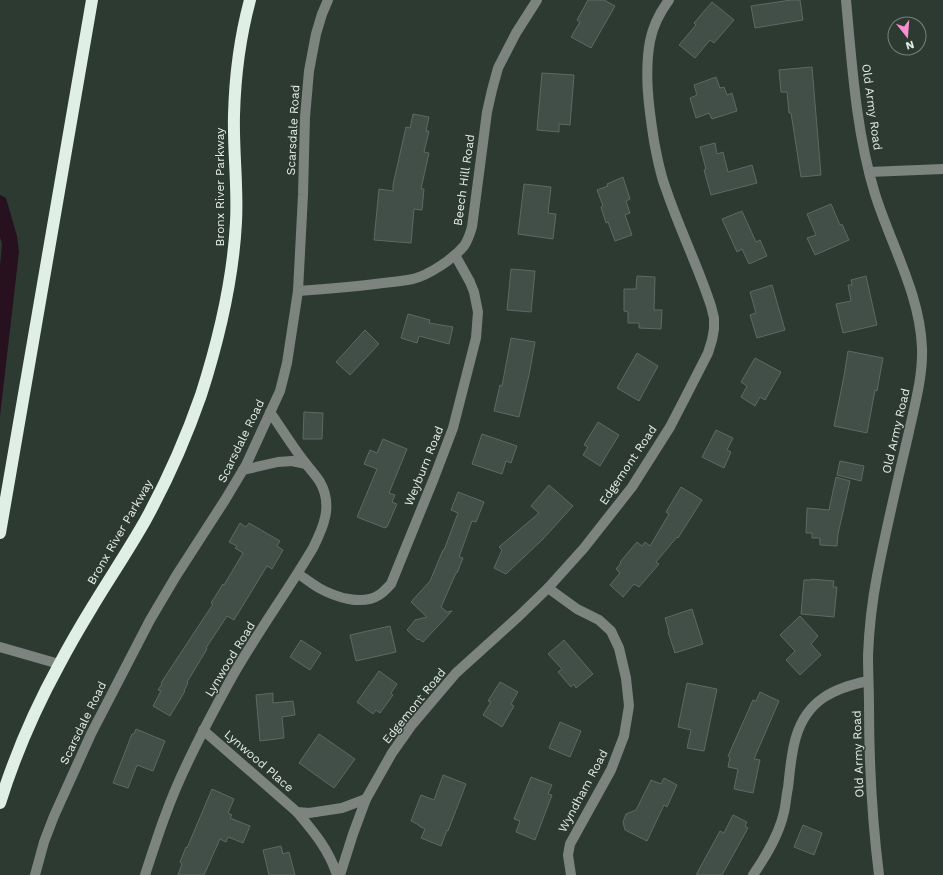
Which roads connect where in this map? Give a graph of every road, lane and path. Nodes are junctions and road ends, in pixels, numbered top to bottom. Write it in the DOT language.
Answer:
graph roads {
  1 [pos="92,0"];
  2 [pos="250,0"];
  3 [pos="328,0"];
  4 [pos="537,0"];
  5 [pos="669,0"];
  6 [pos="846,0"];
  7 [pos="943,169"];
  8 [pos="869,172"];
  9 [pos="455,255"];
  10 [pos="298,291"];
  11 [pos="270,412"];
  12 [pos="306,464"];
  13 [pos="243,470"];
  14 [pos="0,533"];
  15 [pos="298,574"];
  16 [pos="548,588"];
  17 [pos="0,646"];
  18 [pos="59,664"];
  19 [pos="868,681"];
  20 [pos="204,730"];
  21 [pos="366,798"];
  22 [pos="0,803"];
  23 [pos="297,812"];
  24 [pos="35,875"];
  25 [pos="146,875"];
  26 [pos="336,875"];
  27 [pos="340,875"];
  28 [pos="571,875"];
  29 [pos="754,875"];
  30 [pos="879,875"];
  1 -- 14 [label="highway"];
  2 -- 18 [label="highway, Bronx River Parkway"];
  3 -- 10 [label="street, Scarsdale Road"];
  4 -- 9 [label="street, Beech Hill Road"];
  5 -- 16 [label="street, Edgemont Road"];
  6 -- 8 [label="street, Old Army Road"];
  7 -- 8 [label="street"];
  8 -- 19 [label="street, Old Army Road"];
  9 -- 10 [label="street, Beech Hill Road"];
  9 -- 15 [label="street, Weyburn Road"];
  10 -- 11 [label="street, Scarsdale Road"];
  11 -- 12 [label="street, Lynwood Road"];
  11 -- 13 [label="street, Scarsdale Road"];
  12 -- 13 [label="street"];
  12 -- 15 [label="street, Lynwood Road"];
  13 -- 24 [label="street, Scarsdale Road"];
  15 -- 20 [label="street, Lynwood Road"];
  16 -- 21 [label="street, Edgemont Road"];
  16 -- 28 [label="street, Wyndham Road"];
  17 -- 18 [label="street"];
  18 -- 22 [label="highway, Bronx River Parkway"];
  19 -- 29 [label="street"];
  19 -- 30 [label="street, Old Army Road"];
  20 -- 23 [label="street, Lynwood Place"];
  20 -- 25 [label="street, Lynwood Road"];
  21 -- 23 [label="street"];
  21 -- 27 [label="street, Edgemont Road"];
  23 -- 26 [label="street, Lynwood Place"];
}
